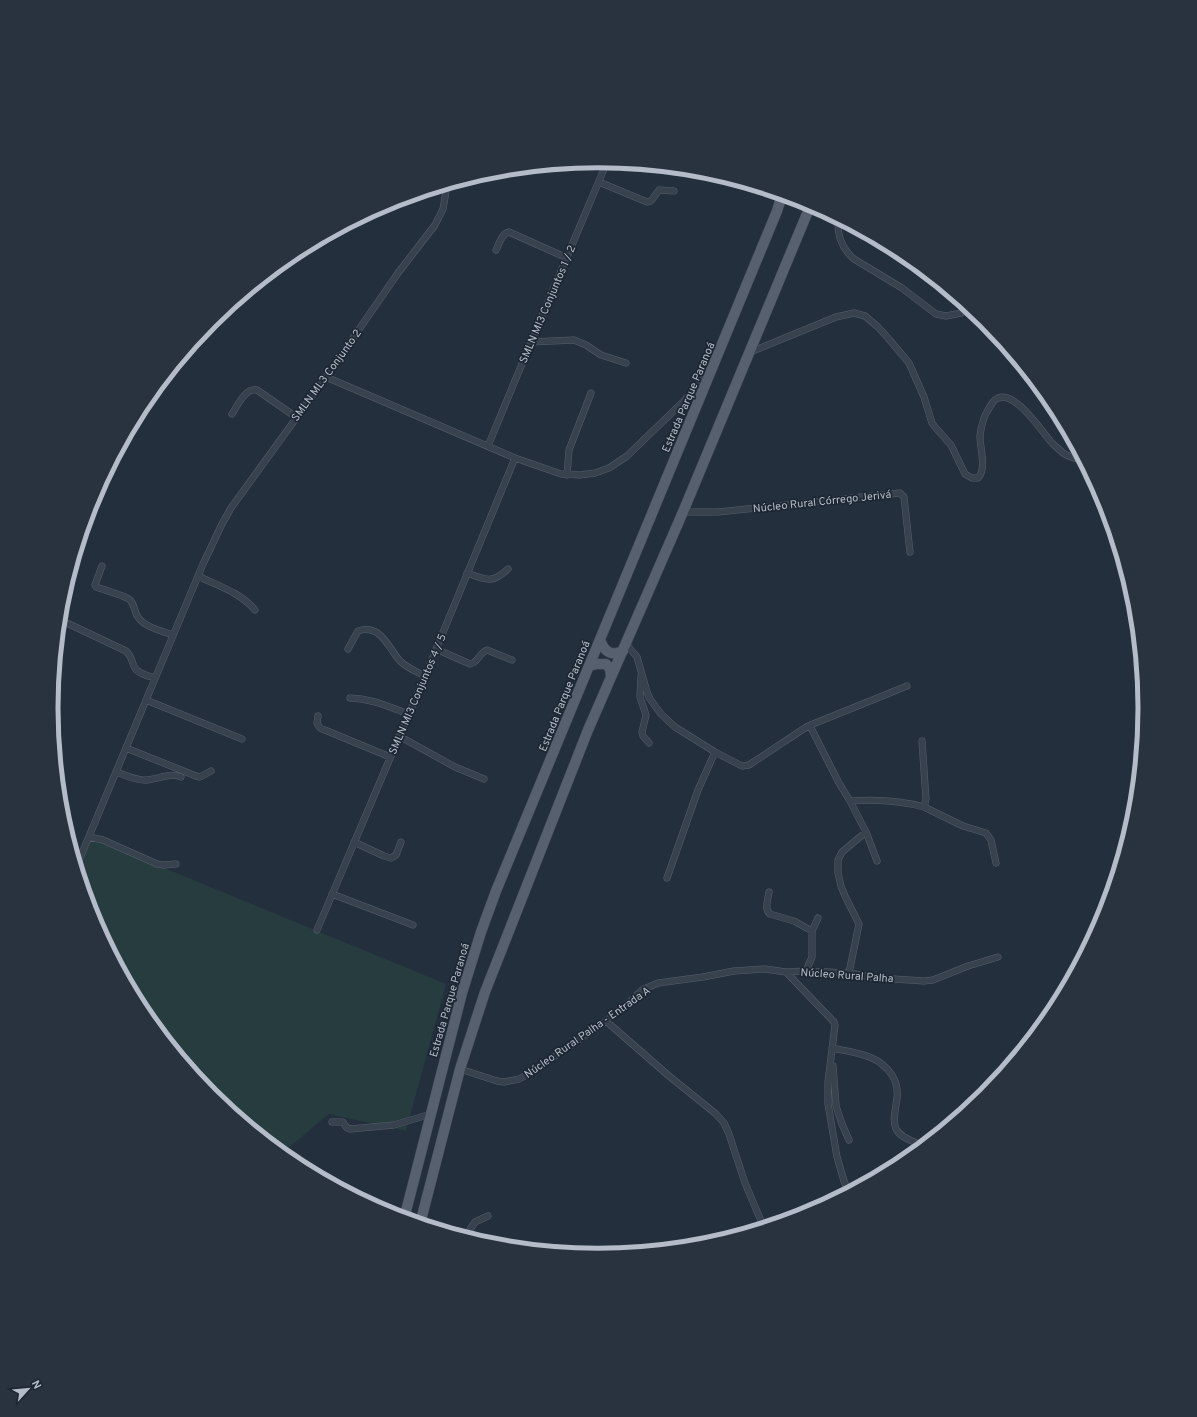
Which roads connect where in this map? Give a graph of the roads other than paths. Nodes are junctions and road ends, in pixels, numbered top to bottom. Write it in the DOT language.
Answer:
graph roads {
  1 [pos="605,168"];
  2 [pos="599,182"];
  3 [pos="446,190"];
  4 [pos="674,191"];
  5 [pos="780,200"];
  6 [pos="808,210"];
  7 [pos="838,224"];
  8 [pos="496,250"];
  9 [pos="567,258"];
  10 [pos="961,313"];
  11 [pos="531,342"];
  12 [pos="748,353"];
  13 [pos="626,362"];
  14 [pos="713,369"];
  15 [pos="326,377"];
  16 [pos="591,393"];
  17 [pos="684,401"];
  18 [pos="695,410"];
  19 [pos="232,414"];
  20 [pos="296,417"];
  21 [pos="488,446"];
  22 [pos="515,458"];
  23 [pos="1078,458"];
  24 [pos="567,475"];
  25 [pos="683,512"];
  26 [pos="910,552"];
  27 [pos="102,566"];
  28 [pos="508,569"];
  29 [pos="467,573"];
  30 [pos="198,576"];
  31 [pos="255,610"];
  32 [pos="70,624"];
  33 [pos="173,635"];
  34 [pos="600,640"];
  35 [pos="624,647"];
  36 [pos="348,649"];
  37 [pos="436,649"];
  38 [pos="512,660"];
  39 [pos="589,666"];
  40 [pos="642,673"];
  41 [pos="425,676"];
  42 [pos="611,676"];
  43 [pos="155,678"];
  44 [pos="907,686"];
  45 [pos="350,698"];
  46 [pos="146,700"];
  47 [pos="408,714"];
  48 [pos="318,716"];
  49 [pos="808,726"];
  50 [pos="399,736"];
  51 [pos="242,739"];
  52 [pos="922,741"];
  53 [pos="649,744"];
  54 [pos="126,748"];
  55 [pos="715,752"];
  56 [pos="390,757"];
  57 [pos="211,771"];
  58 [pos="116,772"];
  59 [pos="181,777"];
  60 [pos="484,778"];
  61 [pos="850,801"];
  62 [pos="924,807"];
  63 [pos="866,832"];
  64 [pos="89,837"];
  65 [pos="354,842"];
  66 [pos="401,842"];
  67 [pos="80,859"];
  68 [pos="877,861"];
  69 [pos="996,863"];
  70 [pos="176,864"];
  71 [pos="667,878"];
  72 [pos="769,892"];
  73 [pos="332,894"];
  74 [pos="818,918"];
  75 [pos="413,924"];
  76 [pos="317,930"];
  77 [pos="812,931"];
  78 [pos="998,956"];
  79 [pos="806,971"];
  80 [pos="786,972"];
  81 [pos="849,973"];
  82 [pos="606,1021"];
  83 [pos="832,1048"];
  84 [pos="832,1060"];
  85 [pos="460,1069"];
  86 [pos="431,1114"];
  87 [pos="332,1122"];
  88 [pos="850,1140"];
  89 [pos="919,1144"];
  90 [pos="414,1181"];
  91 [pos="430,1188"];
  92 [pos="847,1188"];
  93 [pos="406,1213"];
  94 [pos="488,1216"];
  95 [pos="421,1219"];
  96 [pos="762,1223"];
  97 [pos="468,1233"];
  1 -- 2 [label="street, SMLN MI3 Conjuntos 1 / 2"];
  2 -- 4 [label="street"];
  2 -- 9 [label="street, SMLN MI3 Conjuntos 1 / 2"];
  3 -- 15 [label="street, SMLN ML3 Conjunto 2"];
  5 -- 14 [label="main road, Estrada Parque Paranoá"];
  6 -- 12 [label="main road"];
  7 -- 10 [label="street"];
  8 -- 9 [label="street"];
  9 -- 11 [label="street, SMLN MI3 Conjuntos 1 / 2"];
  11 -- 13 [label="street"];
  11 -- 21 [label="street, SMLN MI3 Conjuntos 1 / 2"];
  12 -- 23 [label="street"];
  12 -- 25 [label="main road"];
  14 -- 17 [label="street"];
  14 -- 18 [label="main road, Estrada Parque Paranoá"];
  15 -- 20 [label="street, SMLN ML3 Conjunto 2"];
  15 -- 21 [label="street"];
  16 -- 24 [label="street"];
  17 -- 18 [label="street"];
  17 -- 24 [label="street"];
  18 -- 34 [label="main road, Estrada Parque Paranoá"];
  19 -- 20 [label="street"];
  20 -- 30 [label="street, SMLN ML3 Conjunto 2"];
  21 -- 22 [label="street"];
  22 -- 24 [label="street"];
  22 -- 29 [label="street, SMLN MI3 Conjuntos 4 / 5"];
  25 -- 26 [label="street, Núcleo Rural Córrego Jerivá"];
  25 -- 35 [label="main road"];
  27 -- 33 [label="street"];
  28 -- 29 [label="street"];
  29 -- 37 [label="street, SMLN MI3 Conjuntos 4 / 5"];
  30 -- 31 [label="street"];
  30 -- 33 [label="street, SMLN ML3 Conjunto 2"];
  32 -- 43 [label="street"];
  33 -- 43 [label="street, SMLN ML3 Conjunto 2"];
  34 -- 35 [label="main road"];
  34 -- 39 [label="main road, Estrada Parque Paranoá"];
  35 -- 40 [label="street"];
  35 -- 42 [label="main road"];
  36 -- 41 [label="street"];
  37 -- 38 [label="street"];
  37 -- 41 [label="street, SMLN MI3 Conjuntos 4 / 5"];
  39 -- 42 [label="main road"];
  39 -- 86 [label="main road, Estrada Parque Paranoá"];
  40 -- 53 [label="street"];
  40 -- 55 [label="street"];
  41 -- 47 [label="street, SMLN MI3 Conjuntos 4 / 5"];
  42 -- 85 [label="main road"];
  43 -- 46 [label="street, SMLN ML3 Conjunto 2"];
  44 -- 49 [label="street"];
  45 -- 47 [label="street"];
  46 -- 51 [label="street"];
  46 -- 54 [label="street, SMLN ML3 Conjunto 2"];
  47 -- 50 [label="street, SMLN MI3 Conjuntos 4 / 5"];
  48 -- 56 [label="street"];
  49 -- 55 [label="street"];
  49 -- 61 [label="street"];
  50 -- 56 [label="street, SMLN MI3 Conjuntos 4 / 5"];
  50 -- 60 [label="street"];
  52 -- 62 [label="street"];
  54 -- 57 [label="street"];
  54 -- 58 [label="street, SMLN ML3 Conjunto 2"];
  55 -- 71 [label="street"];
  56 -- 65 [label="street, SMLN MI3 Conjuntos 4 / 5"];
  58 -- 59 [label="street"];
  58 -- 64 [label="street, SMLN ML3 Conjunto 2"];
  61 -- 62 [label="street"];
  61 -- 63 [label="street"];
  62 -- 69 [label="street"];
  63 -- 68 [label="street"];
  63 -- 81 [label="street"];
  64 -- 67 [label="street, SMLN ML3 Conjunto 2"];
  64 -- 70 [label="street"];
  65 -- 66 [label="street"];
  65 -- 73 [label="street, SMLN MI3 Conjuntos 4 / 5"];
  72 -- 77 [label="street"];
  73 -- 75 [label="street"];
  73 -- 76 [label="street, SMLN MI3 Conjuntos 4 / 5"];
  74 -- 77 [label="street"];
  77 -- 79 [label="street"];
  78 -- 81 [label="street, Núcleo Rural Palha"];
  79 -- 80 [label="street, Núcleo Rural Palha"];
  79 -- 81 [label="street, Núcleo Rural Palha"];
  80 -- 82 [label="street, Núcleo Rural Palha - Entrada A"];
  80 -- 83 [label="street, Núcleo Rural Palha"];
  82 -- 85 [label="street, Núcleo Rural Palha - Entrada A"];
  82 -- 96 [label="street"];
  83 -- 84 [label="street, Núcleo Rural Palha"];
  83 -- 89 [label="street"];
  84 -- 88 [label="street"];
  84 -- 92 [label="street, Núcleo Rural Palha"];
  85 -- 91 [label="main road"];
  86 -- 87 [label="street"];
  86 -- 90 [label="main road, Estrada Parque Paranoá"];
  90 -- 91 [label="main road"];
  90 -- 93 [label="main road, Estrada Parque Paranoá"];
  91 -- 95 [label="main road"];
  94 -- 97 [label="street"];
}
